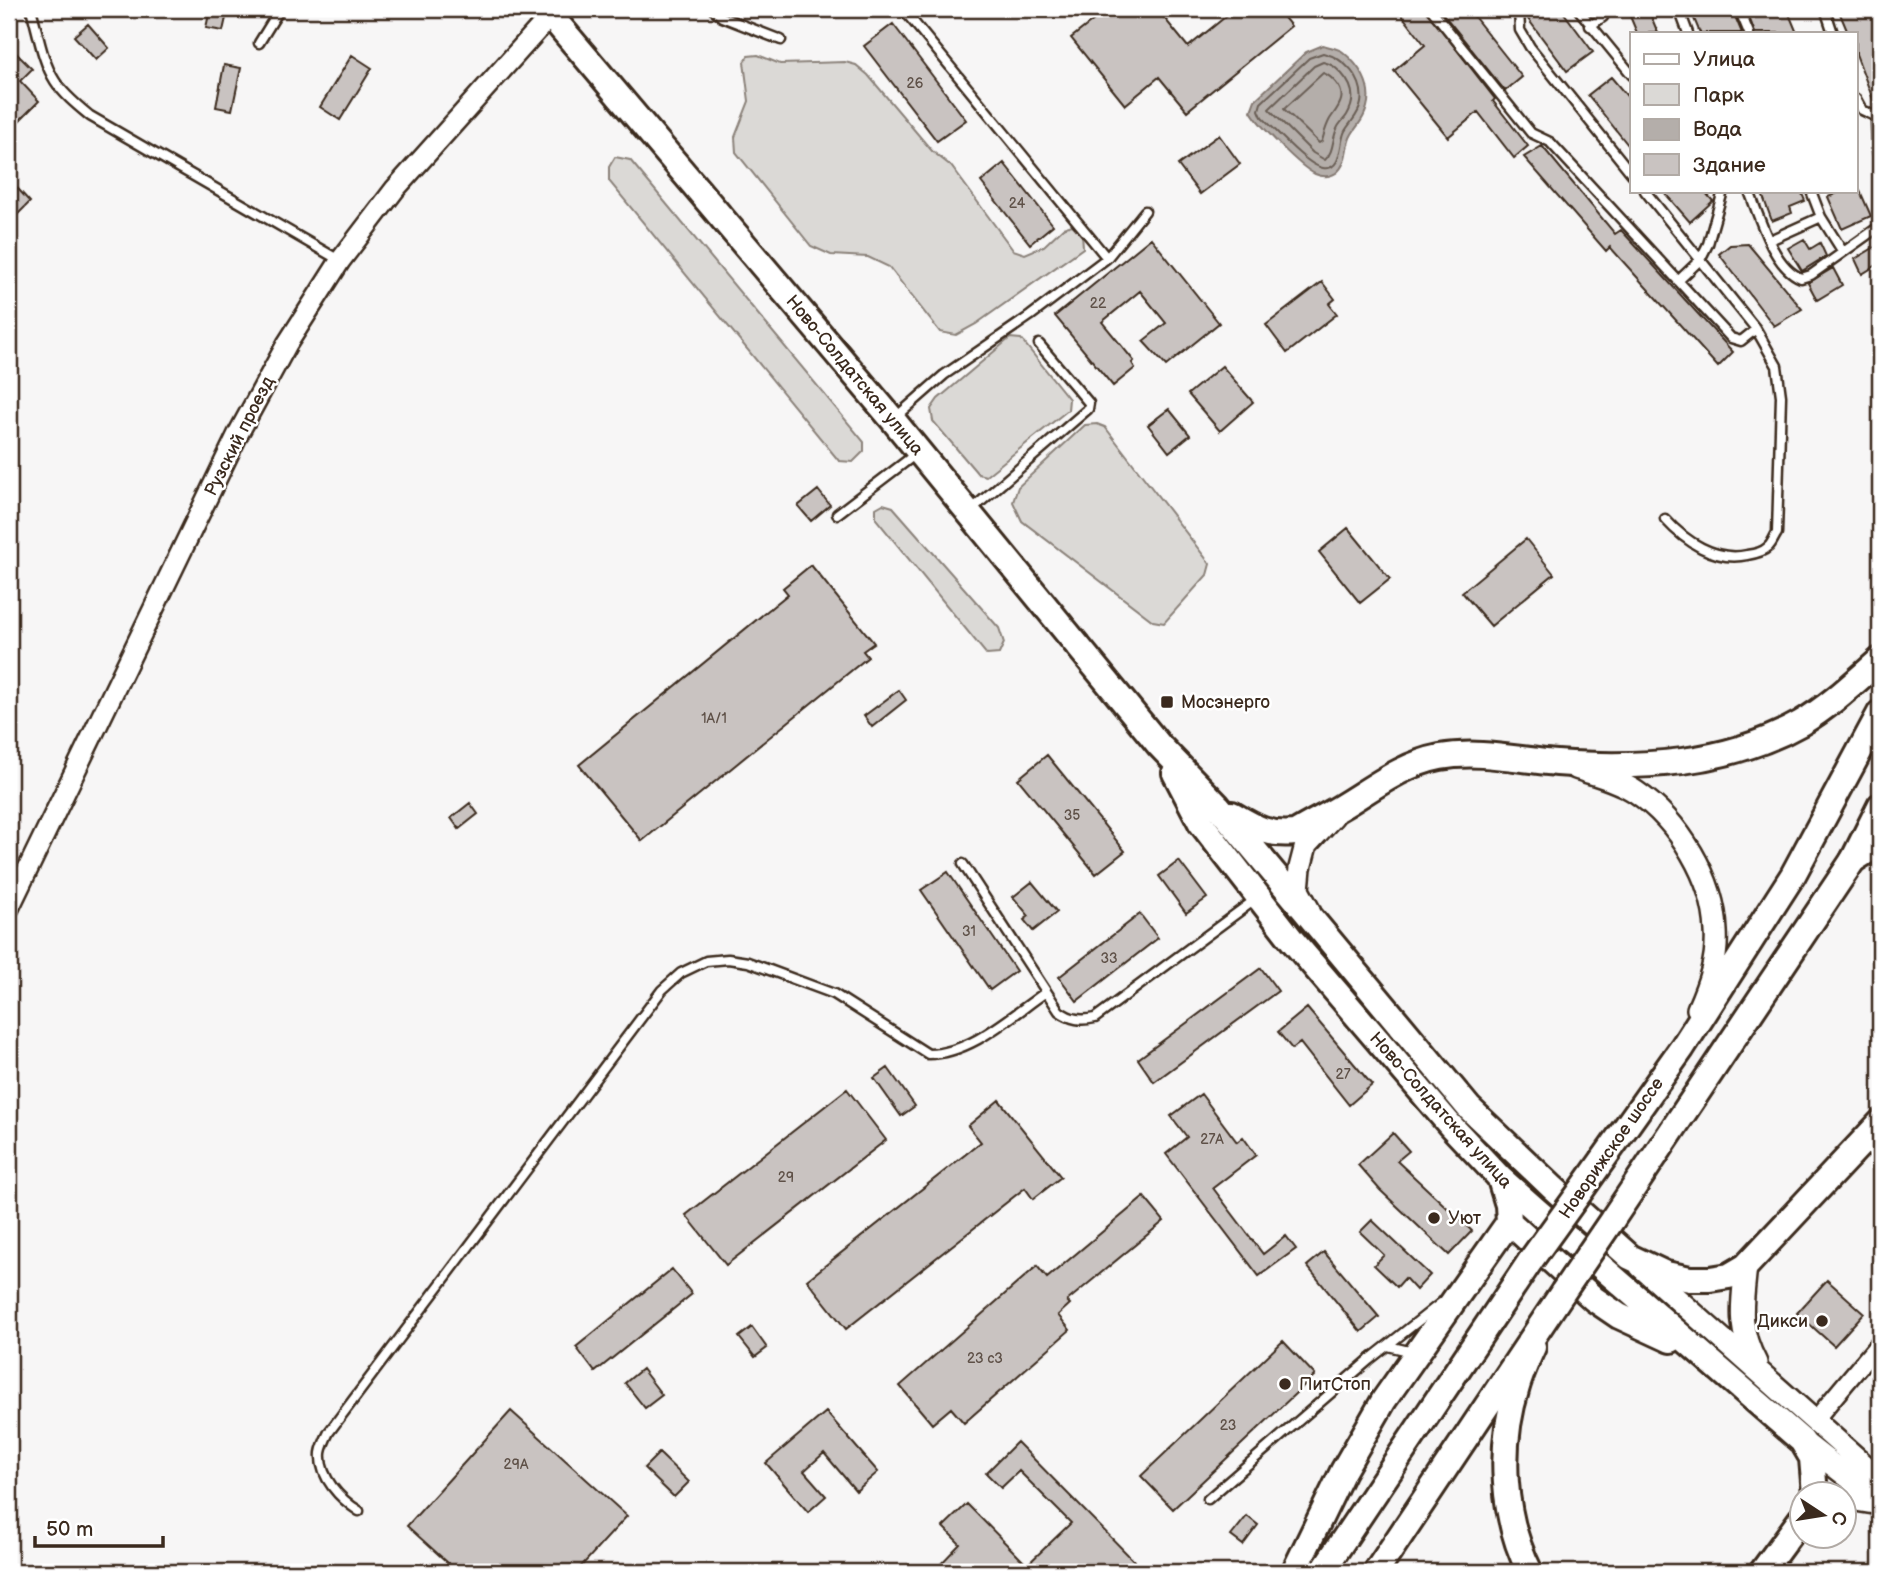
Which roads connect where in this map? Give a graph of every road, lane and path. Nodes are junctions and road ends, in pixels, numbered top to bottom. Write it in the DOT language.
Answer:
graph roads {
  1 [pos="31,9"];
  2 [pos="280,9"];
  3 [pos="713,9"];
  4 [pos="903,9"];
  5 [pos="1431,9"];
  6 [pos="1519,9"];
  7 [pos="1578,9"];
  8 [pos="1606,9"];
  9 [pos="1679,9"];
  10 [pos="1740,9"];
  11 [pos="1825,9"];
  12 [pos="551,11"];
  13 [pos="1590,26"];
  14 [pos="1688,32"];
  15 [pos="1749,32"];
  16 [pos="1833,32"];
  17 [pos="780,40"];
  18 [pos="259,43"];
  19 [pos="1630,73"];
  20 [pos="1857,101"];
  21 [pos="1878,118"];
  22 [pos="1880,160"];
  23 [pos="1630,172"];
  24 [pos="1646,192"];
  25 [pos="1723,192"];
  26 [pos="1749,192"];
  27 [pos="1811,192"];
  28 [pos="1145,211"];
  29 [pos="1821,217"];
  30 [pos="1880,226"];
  31 [pos="1770,240"];
  32 [pos="1843,252"];
  33 [pos="1107,258"];
  34 [pos="1700,260"];
  35 [pos="340,261"];
  36 [pos="1678,281"];
  37 [pos="1756,329"];
  38 [pos="1039,344"];
  39 [pos="893,419"];
  40 [pos="919,451"];
  41 [pos="969,512"];
  42 [pos="837,514"];
  43 [pos="1665,519"];
  44 [pos="1880,660"];
  45 [pos="1880,713"];
  46 [pos="1159,745"];
  47 [pos="1557,763"];
  48 [pos="1218,806"];
  49 [pos="1342,806"];
  50 [pos="1880,806"];
  51 [pos="1880,843"];
  52 [pos="1853,860"];
  53 [pos="963,864"];
  54 [pos="1259,897"];
  55 [pos="9,908"];
  56 [pos="1313,918"];
  57 [pos="1046,992"];
  58 [pos="1682,1048"];
  59 [pos="1875,1138"];
  60 [pos="1500,1178"];
  61 [pos="1509,1222"];
  62 [pos="1630,1257"];
  63 [pos="1746,1266"];
  64 [pos="1467,1281"];
  65 [pos="1541,1325"];
  66 [pos="1880,1342"];
  67 [pos="1388,1346"];
  68 [pos="1697,1352"];
  69 [pos="1417,1353"];
  70 [pos="1760,1371"];
  71 [pos="1809,1431"];
  72 [pos="1880,1479"];
  73 [pos="1814,1480"];
  74 [pos="1208,1499"];
  75 [pos="1857,1500"];
  76 [pos="1880,1503"];
  77 [pos="359,1511"];
  78 [pos="1787,1538"];
  79 [pos="1294,1572"];
  80 [pos="1322,1572"];
  81 [pos="1376,1572"];
  82 [pos="1530,1572"];
  83 [pos="1762,1572"];
  1 -- 35 [label="lane"];
  2 -- 18 [label="lane"];
  3 -- 17 [label="lane"];
  4 -- 33 [label="lane"];
  5 -- 36 [label="lane"];
  6 -- 23 [label="lane"];
  7 -- 13 [label="lane"];
  8 -- 13 [label="lane"];
  9 -- 14 [label="lane"];
  10 -- 15 [label="lane"];
  11 -- 16 [label="lane"];
  12 -- 35 [label="street, Рузский проезд"];
  12 -- 39 [label="main road, Ново-Солдатская улица"];
  13 -- 19 [label="lane"];
  20 -- 21 [label="lane"];
  21 -- 22 [label="lane"];
  24 -- 34 [label="lane"];
  25 -- 34 [label="lane"];
  26 -- 31 [label="lane"];
  27 -- 29 [label="lane"];
  28 -- 33 [label="lane"];
  29 -- 31 [label="lane"];
  29 -- 32 [label="lane"];
  30 -- 32 [label="lane"];
  31 -- 32 [label="lane"];
  33 -- 39 [label="lane"];
  34 -- 36 [label="lane"];
  34 -- 37 [label="lane"];
  35 -- 55 [label="street, Рузский проезд"];
  36 -- 37 [label="lane"];
  37 -- 43 [label="lane"];
  38 -- 41 [label="lane"];
  39 -- 40 [label="main road, Ново-Солдатская улица"];
  40 -- 41 [label="main road, Ново-Солдатская улица"];
  40 -- 42 [label="lane"];
  41 -- 46 [label="main road, Ново-Солдатская улица"];
  44 -- 47 [label="main road"];
  45 -- 58 [label="main road, Новорижское шоссе"];
  46 -- 48 [label="main road, Ново-Солдатская улица"];
  46 -- 54 [label="main road, Ново-Солдатская улица"];
  47 -- 49 [label="main road"];
  47 -- 58 [label="main road"];
  48 -- 49 [label="main road"];
  48 -- 56 [label="main road, Ново-Солдатская улица"];
  49 -- 56 [label="main road"];
  50 -- 52 [label="main road"];
  51 -- 52 [label="main road"];
  52 -- 65 [label="main road, bridge"];
  53 -- 57 [label="lane"];
  54 -- 57 [label="lane"];
  54 -- 60 [label="main road, Ново-Солдатская улица"];
  56 -- 62 [label="main road, Ново-Солдатская улица"];
  57 -- 77 [label="lane"];
  58 -- 80 [label="main road, Новорижское шоссе, bridge"];
  59 -- 63 [label="main road"];
  60 -- 61 [label="main road"];
  60 -- 68 [label="main road, Ново-Солдатская улица"];
  61 -- 64 [label="main road"];
  61 -- 68 [label="main road"];
  62 -- 63 [label="main road"];
  62 -- 70 [label="main road, Ново-Солдатская улица"];
  63 -- 70 [label="main road"];
  64 -- 67 [label="lane"];
  64 -- 69 [label="main road"];
  65 -- 81 [label="main road"];
  65 -- 82 [label="main road"];
  66 -- 71 [label="street"];
  67 -- 69 [label="lane"];
  67 -- 74 [label="lane"];
  68 -- 71 [label="main road, Ново-Солдатская улица"];
  69 -- 79 [label="main road"];
  70 -- 71 [label="main road, Ново-Солдатская улица"];
  71 -- 72 [label="main road, Ново-Солдатская улица"];
  71 -- 73 [label="main road"];
  71 -- 76 [label="main road, Ново-Солдатская улица"];
  75 -- 76 [label="main road"];
  78 -- 83 [label="main road"];
}
